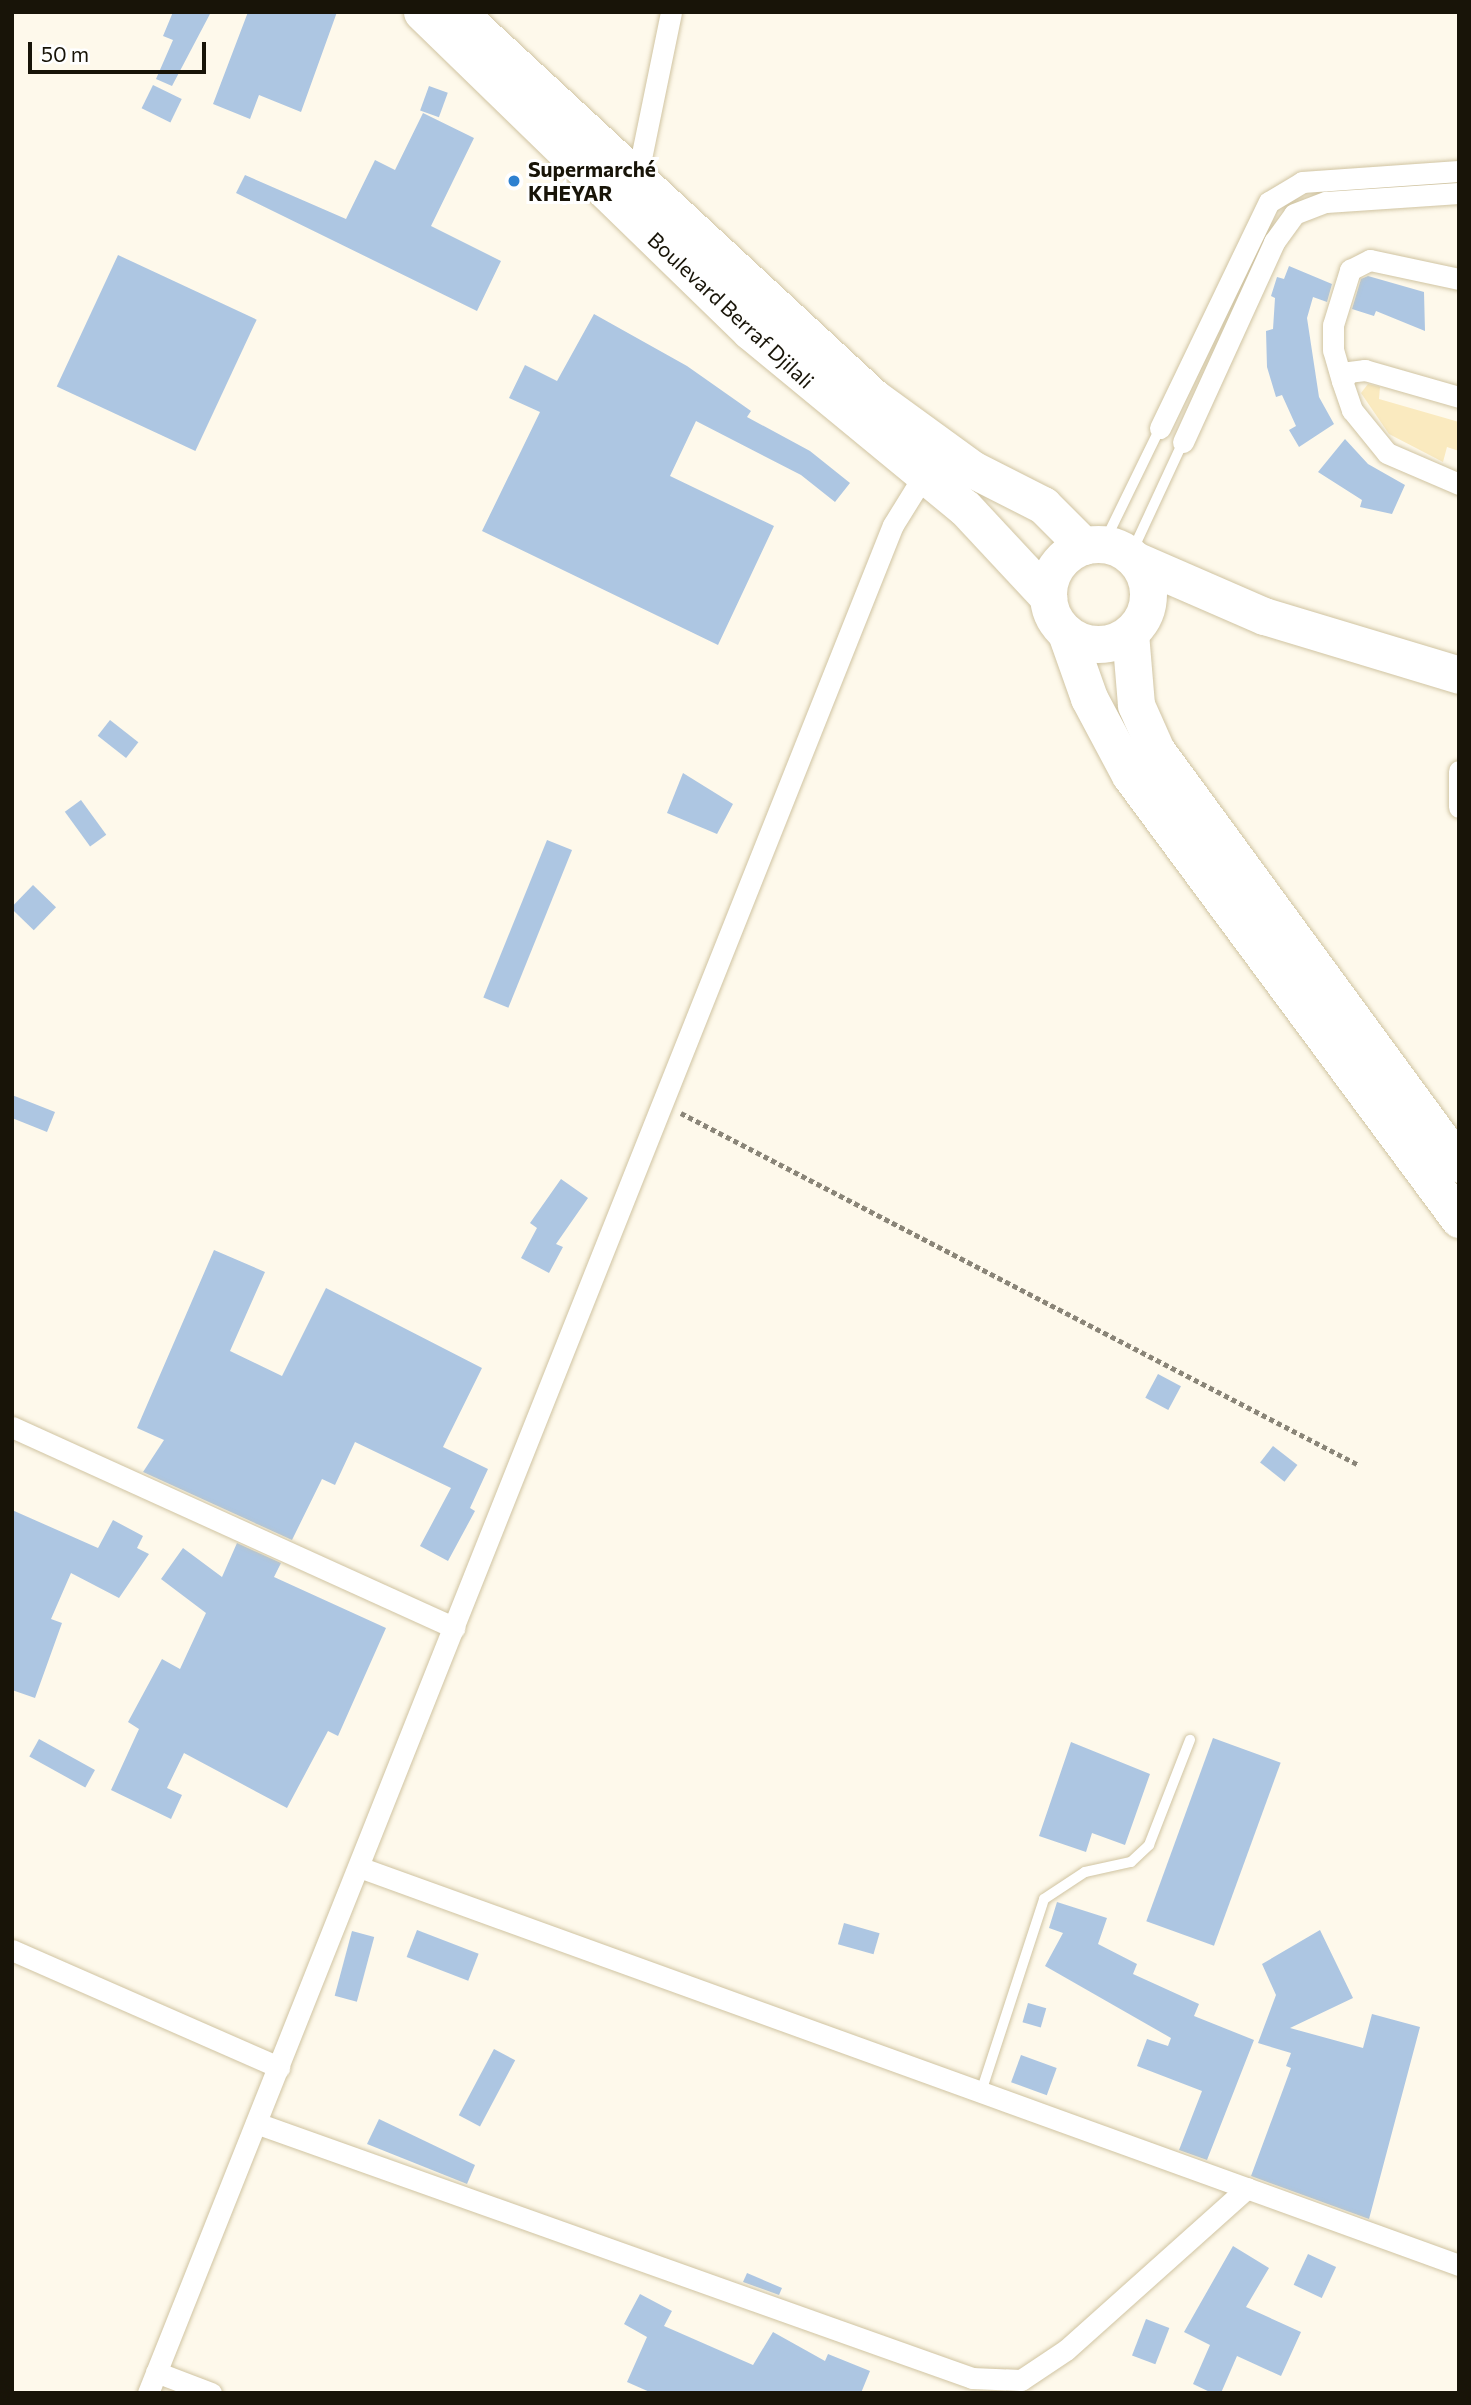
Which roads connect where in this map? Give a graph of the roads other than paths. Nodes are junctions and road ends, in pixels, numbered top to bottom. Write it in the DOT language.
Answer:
graph roads {
  1 [pos="422,12"];
  2 [pos="458,12"];
  3 [pos="671,12"];
  4 [pos="1459,171"];
  5 [pos="637,178"];
  6 [pos="1459,193"];
  7 [pos="1459,279"];
  8 [pos="1342,381"];
  9 [pos="1459,397"];
  10 [pos="1160,428"];
  11 [pos="1183,442"];
  12 [pos="924,475"];
  13 [pos="1459,484"];
  14 [pos="1113,552"];
  15 [pos="1048,597"];
  16 [pos="1066,633"];
  17 [pos="1130,633"];
  18 [pos="1459,675"];
  19 [pos="1459,771"];
  20 [pos="1459,807"];
  21 [pos="1459,1164"];
  22 [pos="1459,1219"];
  23 [pos="12,1427"];
  24 [pos="455,1628"];
  25 [pos="1190,1740"];
  26 [pos="359,1867"];
  27 [pos="12,1950"];
  28 [pos="279,2067"];
  29 [pos="981,2092"];
  30 [pos="256,2123"];
  31 [pos="1247,2188"];
  32 [pos="1459,2264"];
  33 [pos="156,2372"];
  34 [pos="148,2393"];
  35 [pos="211,2393"];
  1 -- 12 [label="highway, Boulevard Berraf Djilali"];
  2 -- 5 [label="highway, Boulevard Berraf Djilali"];
  3 -- 5 [label="street"];
  4 -- 10 [label="street"];
  5 -- 14 [label="highway, Boulevard Berraf Djilali"];
  6 -- 11 [label="street"];
  7 -- 8 [label="street"];
  8 -- 9 [label="street"];
  8 -- 13 [label="street"];
  10 -- 14 [label="lane"];
  11 -- 14 [label="lane"];
  12 -- 15 [label="highway, Boulevard Berraf Djilali"];
  12 -- 24 [label="street"];
  14 -- 15 [label="highway"];
  14 -- 17 [label="highway"];
  14 -- 18 [label="highway"];
  15 -- 16 [label="highway"];
  16 -- 17 [label="highway"];
  16 -- 22 [label="highway"];
  17 -- 21 [label="highway"];
  19 -- 20 [label="street"];
  23 -- 24 [label="street"];
  24 -- 26 [label="street"];
  25 -- 29 [label="lane"];
  26 -- 28 [label="street"];
  26 -- 29 [label="street"];
  27 -- 28 [label="street"];
  28 -- 30 [label="street"];
  29 -- 31 [label="street"];
  30 -- 31 [label="street"];
  30 -- 33 [label="street"];
  31 -- 32 [label="street"];
  33 -- 34 [label="street"];
  33 -- 35 [label="street"];
}
